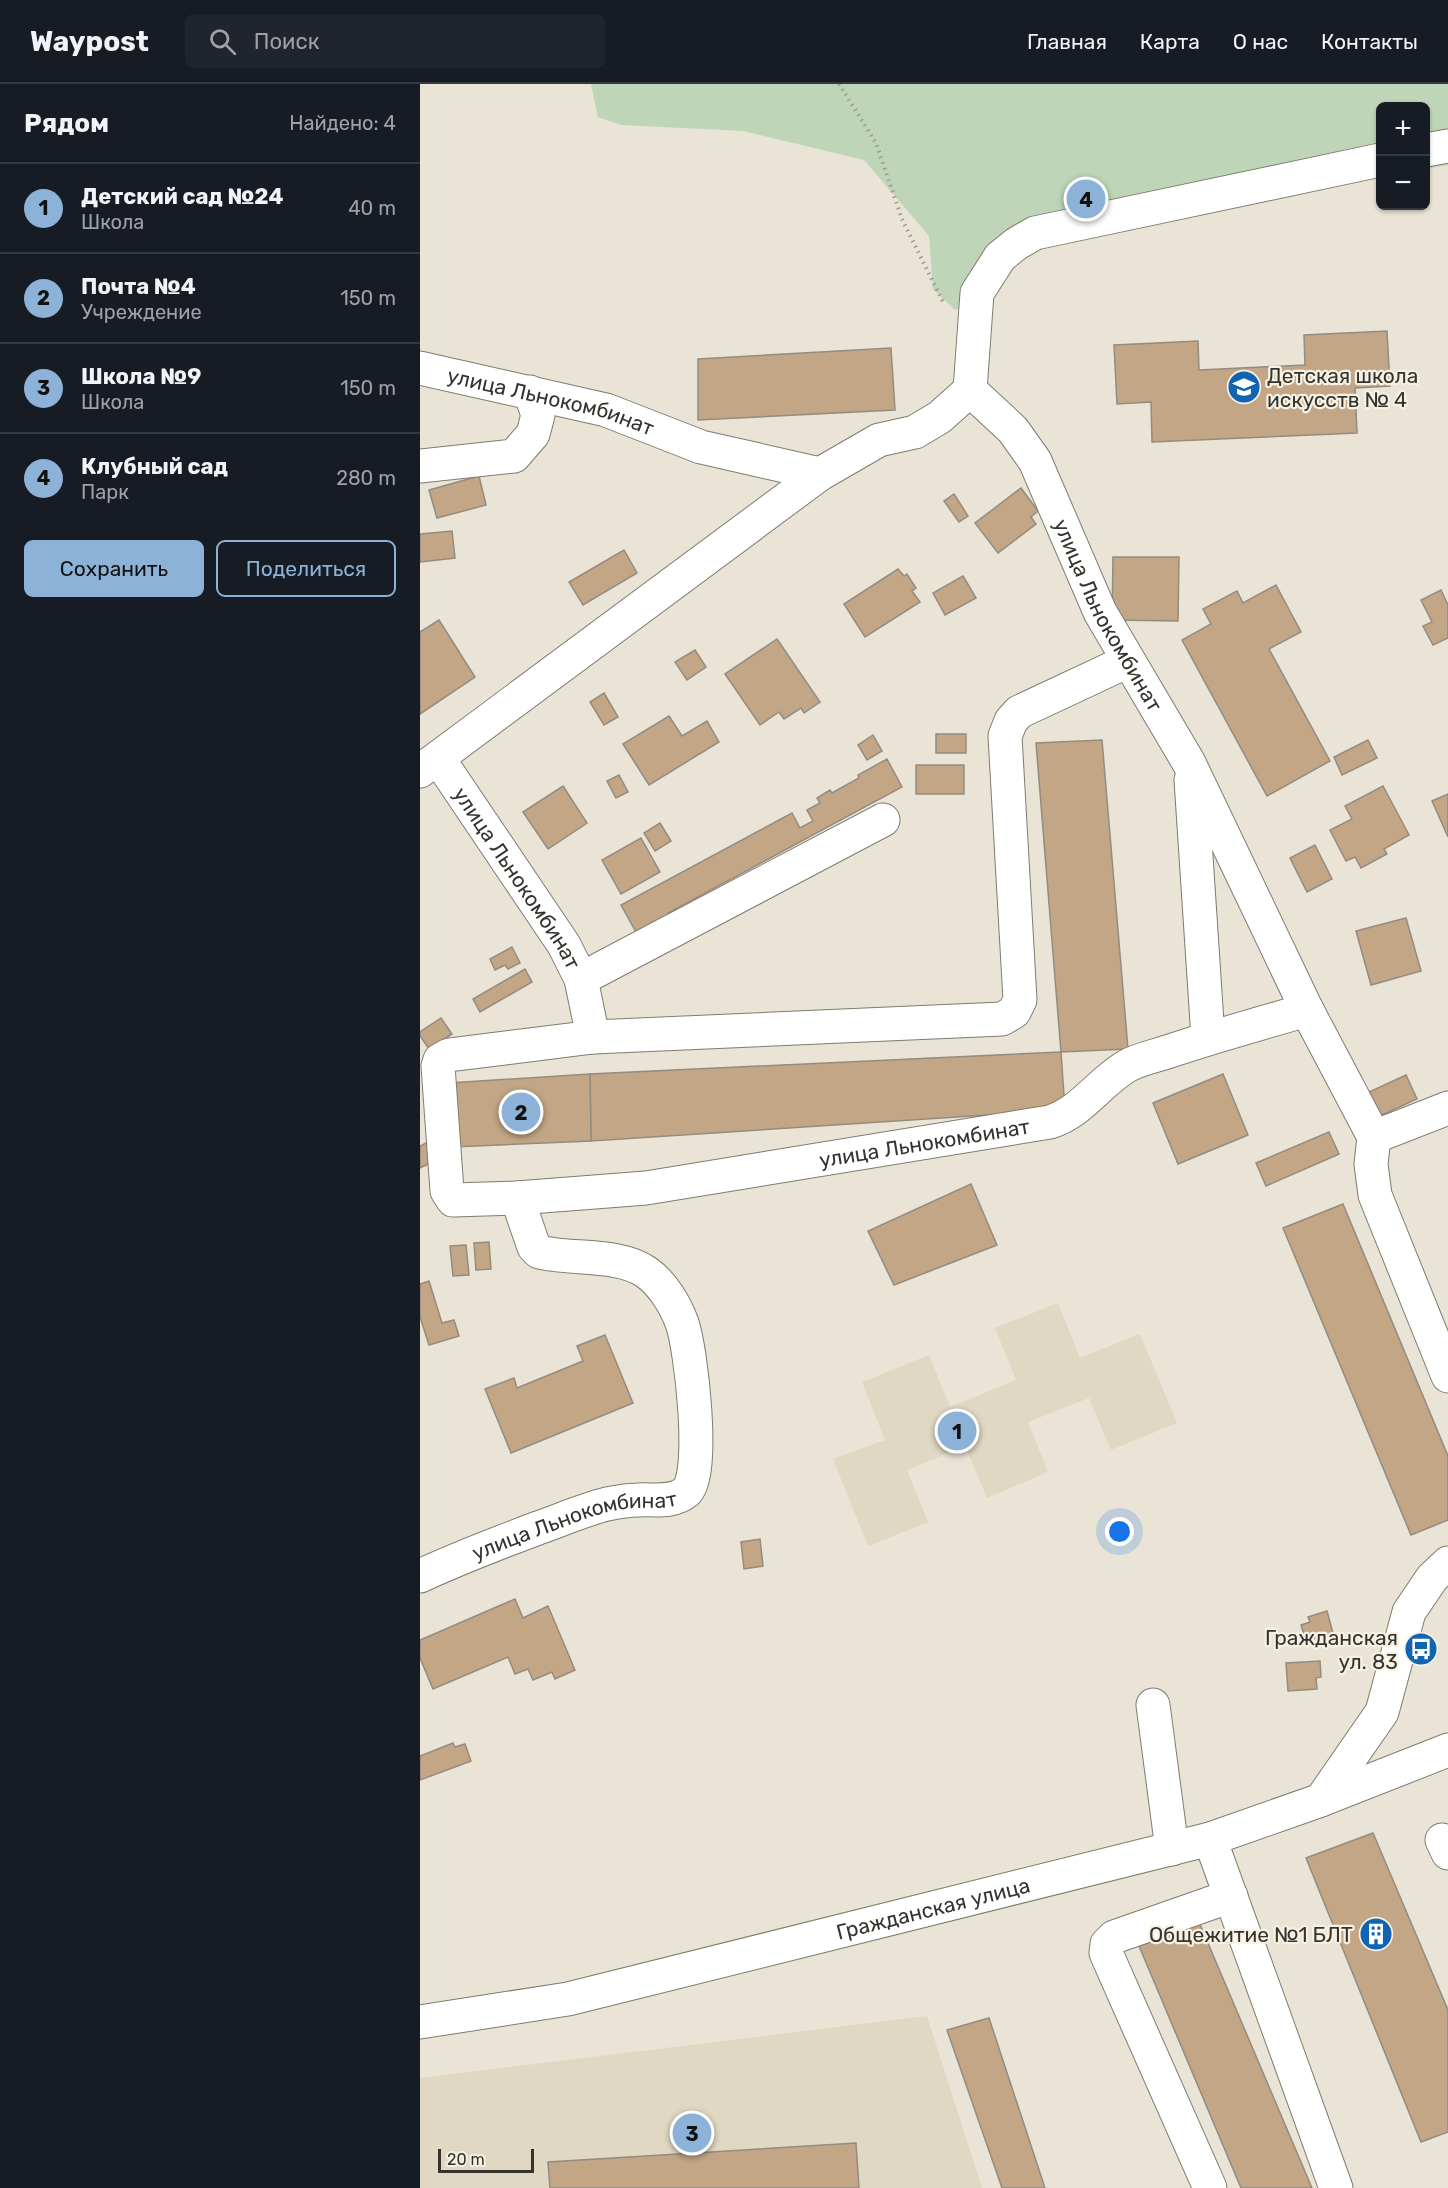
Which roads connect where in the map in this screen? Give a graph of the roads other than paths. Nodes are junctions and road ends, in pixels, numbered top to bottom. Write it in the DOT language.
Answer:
graph roads {
  1 [pos="1448,146"];
  2 [pos="1430,149"];
  3 [pos="1376,161"];
  4 [pos="420,368"];
  5 [pos="970,390"];
  6 [pos="530,392"];
  7 [pos="420,465"];
  8 [pos="820,474"];
  9 [pos="1128,661"];
  10 [pos="1189,764"];
  11 [pos="429,765"];
  12 [pos="883,820"];
  13 [pos="581,979"];
  14 [pos="1307,1010"];
  15 [pos="593,1037"];
  16 [pos="1208,1038"];
  17 [pos="1448,1108"];
  18 [pos="1374,1137"];
  19 [pos="517,1198"];
  20 [pos="1448,1376"];
  21 [pos="1448,1563"];
  22 [pos="420,1576"];
  23 [pos="1448,1594"];
  24 [pos="1408,1612"];
  25 [pos="1153,1705"];
  26 [pos="1442,1752"];
  27 [pos="1321,1800"];
  28 [pos="1210,1839"];
  29 [pos="1172,1849"];
  30 [pos="1231,1896"];
  31 [pos="420,2022"];
  32 [pos="1210,2188"];
  33 [pos="1335,2188"];
  1 -- 2 [label="street"];
  3 -- 5 [label="street"];
  4 -- 6 [label="street, улица Льнокомбинат"];
  5 -- 8 [label="street, улица Льнокомбинат"];
  5 -- 9 [label="street, улица Льнокомбинат"];
  6 -- 7 [label="street"];
  6 -- 8 [label="street, улица Льнокомбинат"];
  8 -- 11 [label="street, улица Льнокомбинат"];
  9 -- 10 [label="street, улица Льнокомбинат"];
  9 -- 15 [label="street"];
  10 -- 14 [label="street, улица Льнокомбинат"];
  10 -- 16 [label="street"];
  11 -- 13 [label="street, улица Льнокомбинат"];
  12 -- 13 [label="street"];
  13 -- 15 [label="street, улица Льнокомбинат"];
  14 -- 16 [label="street, улица Льнокомбинат"];
  14 -- 18 [label="street, улица Льнокомбинат"];
  15 -- 19 [label="street, улица Льнокомбинат"];
  16 -- 19 [label="street, улица Льнокомбинат"];
  17 -- 18 [label="street"];
  18 -- 20 [label="street"];
  19 -- 22 [label="street, улица Льнокомбинат"];
  21 -- 24 [label="street"];
  23 -- 24 [label="street"];
  24 -- 27 [label="street"];
  25 -- 29 [label="street"];
  26 -- 27 [label="street, Гражданская улица"];
  27 -- 28 [label="street, Гражданская улица"];
  28 -- 29 [label="street, Гражданская улица"];
  28 -- 30 [label="street"];
  29 -- 31 [label="street, Гражданская улица"];
  30 -- 32 [label="street"];
  30 -- 33 [label="street"];
}
